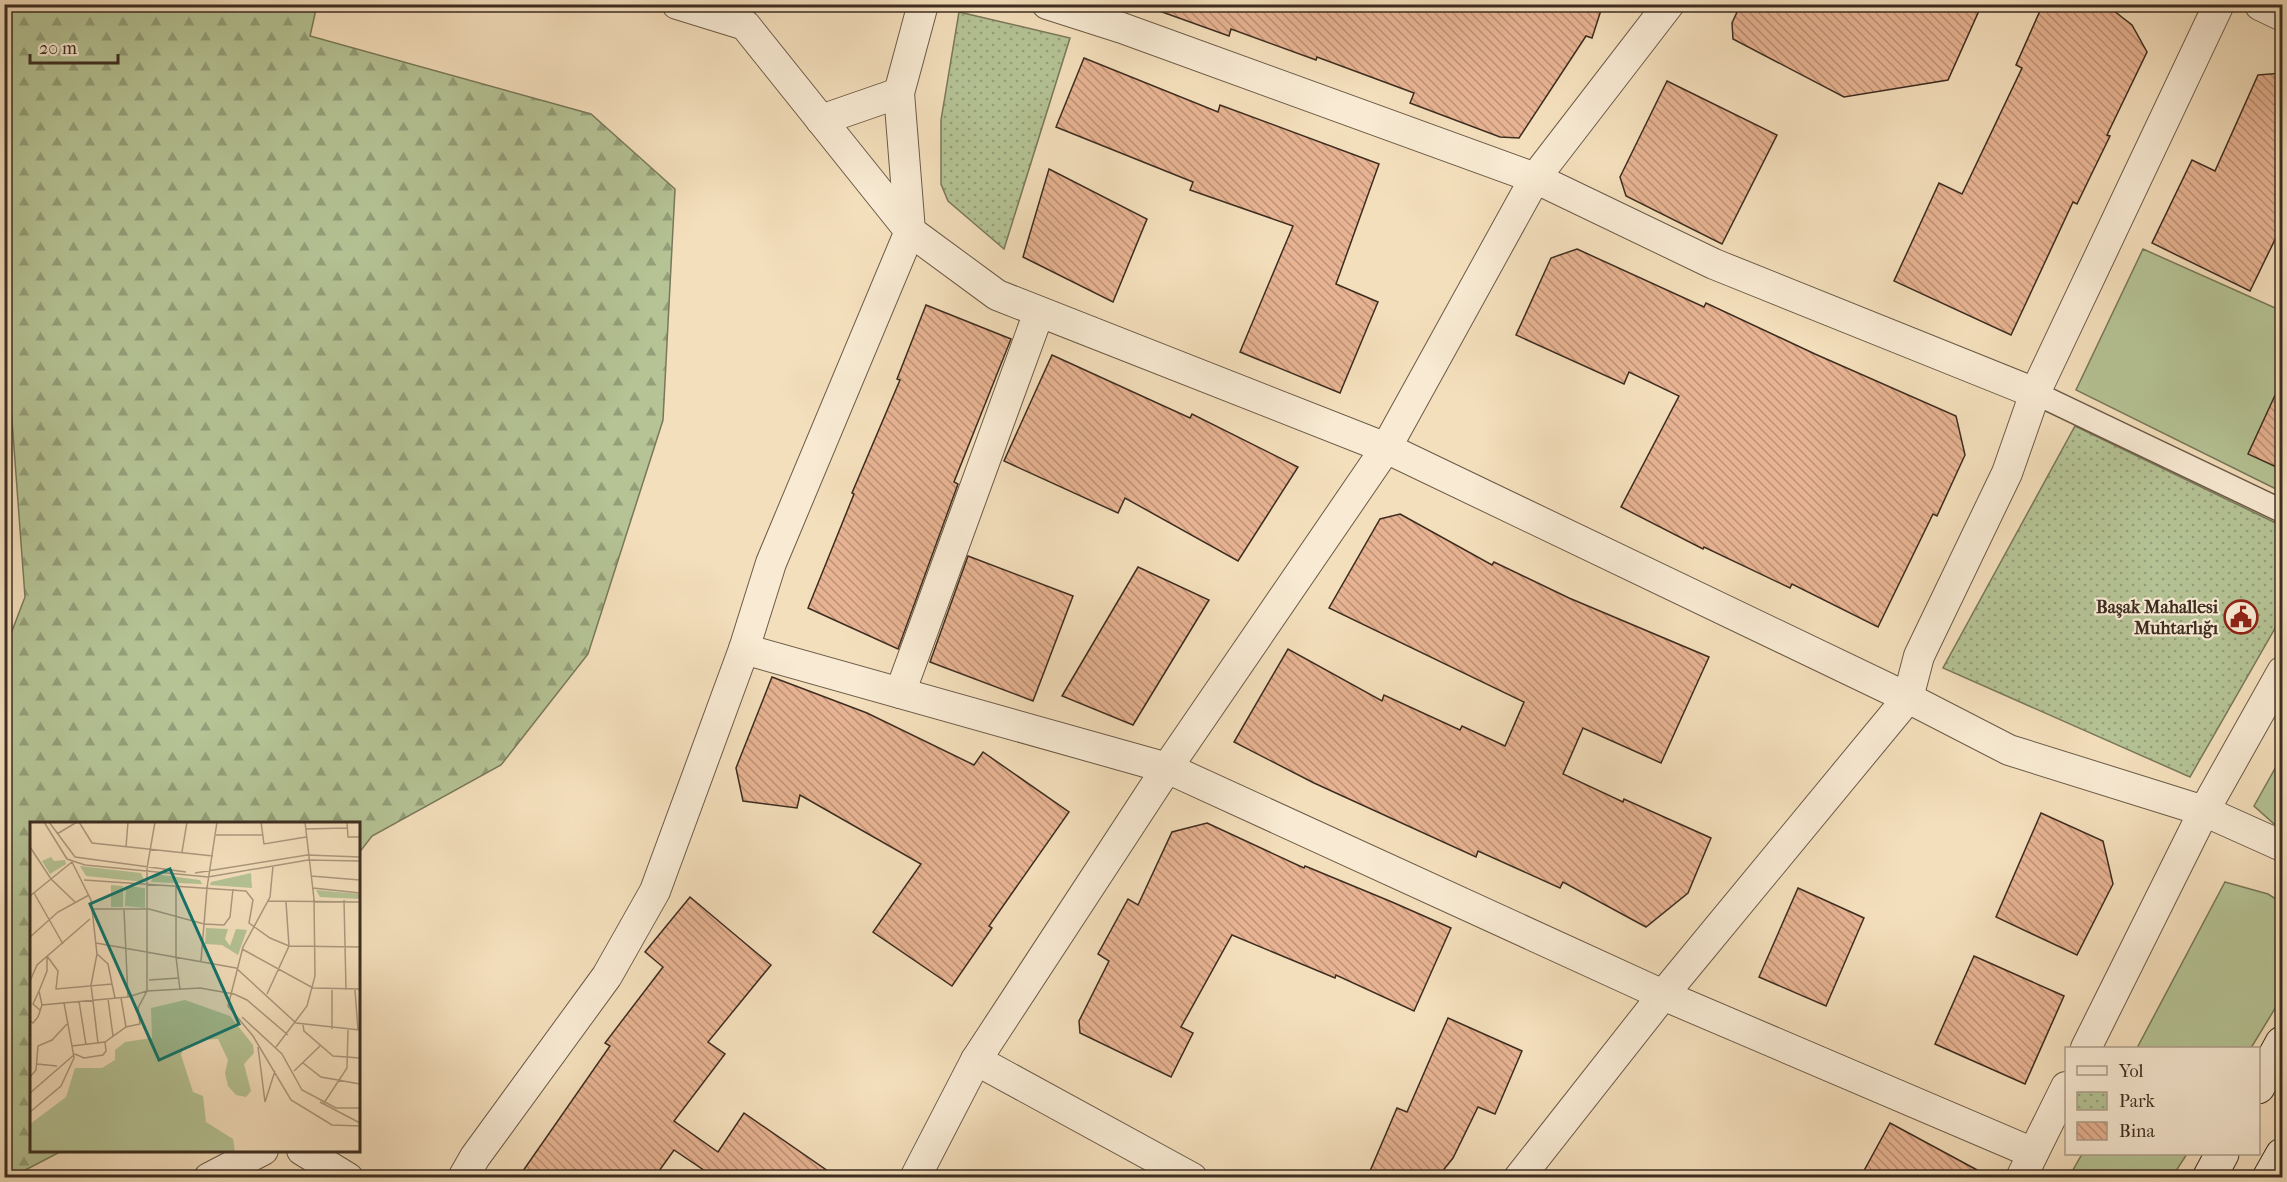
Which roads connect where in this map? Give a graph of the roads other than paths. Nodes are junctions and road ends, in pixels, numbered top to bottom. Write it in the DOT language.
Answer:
graph roads {
  1 [pos="677,4"];
  2 [pos="923,4"];
  3 [pos="1047,4"];
  4 [pos="1669,4"];
  5 [pos="2219,4"];
  6 [pos="2261,4"];
  7 [pos="2283,14"];
  8 [pos="899,93"];
  9 [pos="821,120"];
  10 [pos="1535,178"];
  11 [pos="910,231"];
  12 [pos="1039,312"];
  13 [pos="2035,393"];
  14 [pos="1386,448"];
  15 [pos="2283,511"];
  16 [pos="744,649"];
  17 [pos="2283,672"];
  18 [pos="900,693"];
  19 [pos="1908,698"];
  20 [pos="1167,768"];
  21 [pos="2204,811"];
  22 [pos="2283,846"];
  23 [pos="1663,995"];
  24 [pos="2283,1043"];
  25 [pos="2086,1047"];
  26 [pos="976,1060"];
  27 [pos="2260,1085"];
  28 [pos="2065,1091"];
  29 [pos="258,1152"];
  30 [pos="305,1152"];
  31 [pos="2221,1155"];
  32 [pos="2283,1155"];
  33 [pos="2027,1165"];
  34 [pos="209,1178"];
  35 [pos="348,1178"];
  36 [pos="463,1178"];
  37 [pos="915,1178"];
  38 [pos="1192,1178"];
  39 [pos="1519,1178"];
  40 [pos="2209,1178"];
  41 [pos="2269,1178"];
  1 -- 9 [label="street"];
  2 -- 8 [label="street"];
  3 -- 10 [label="street"];
  4 -- 10 [label="street"];
  5 -- 13 [label="street"];
  6 -- 7 [label="main road"];
  8 -- 9 [label="street"];
  8 -- 11 [label="street"];
  9 -- 11 [label="street"];
  10 -- 13 [label="street"];
  10 -- 14 [label="street"];
  11 -- 12 [label="street"];
  11 -- 16 [label="street"];
  12 -- 14 [label="street"];
  12 -- 18 [label="street"];
  13 -- 15 [label="street"];
  13 -- 19 [label="street"];
  14 -- 19 [label="street"];
  14 -- 20 [label="street"];
  16 -- 18 [label="street"];
  16 -- 36 [label="street"];
  17 -- 21 [label="street"];
  18 -- 20 [label="street"];
  19 -- 21 [label="street"];
  19 -- 23 [label="street"];
  20 -- 23 [label="street"];
  20 -- 26 [label="street"];
  21 -- 22 [label="street"];
  21 -- 25 [label="street"];
  23 -- 33 [label="street"];
  23 -- 39 [label="street"];
  24 -- 27 [label="main road"];
  26 -- 37 [label="street"];
  26 -- 38 [label="street"];
  28 -- 33 [label="street"];
  29 -- 34 [label="street"];
  30 -- 35 [label="street"];
  31 -- 40 [label="main road"];
  32 -- 41 [label="main road"];
}
